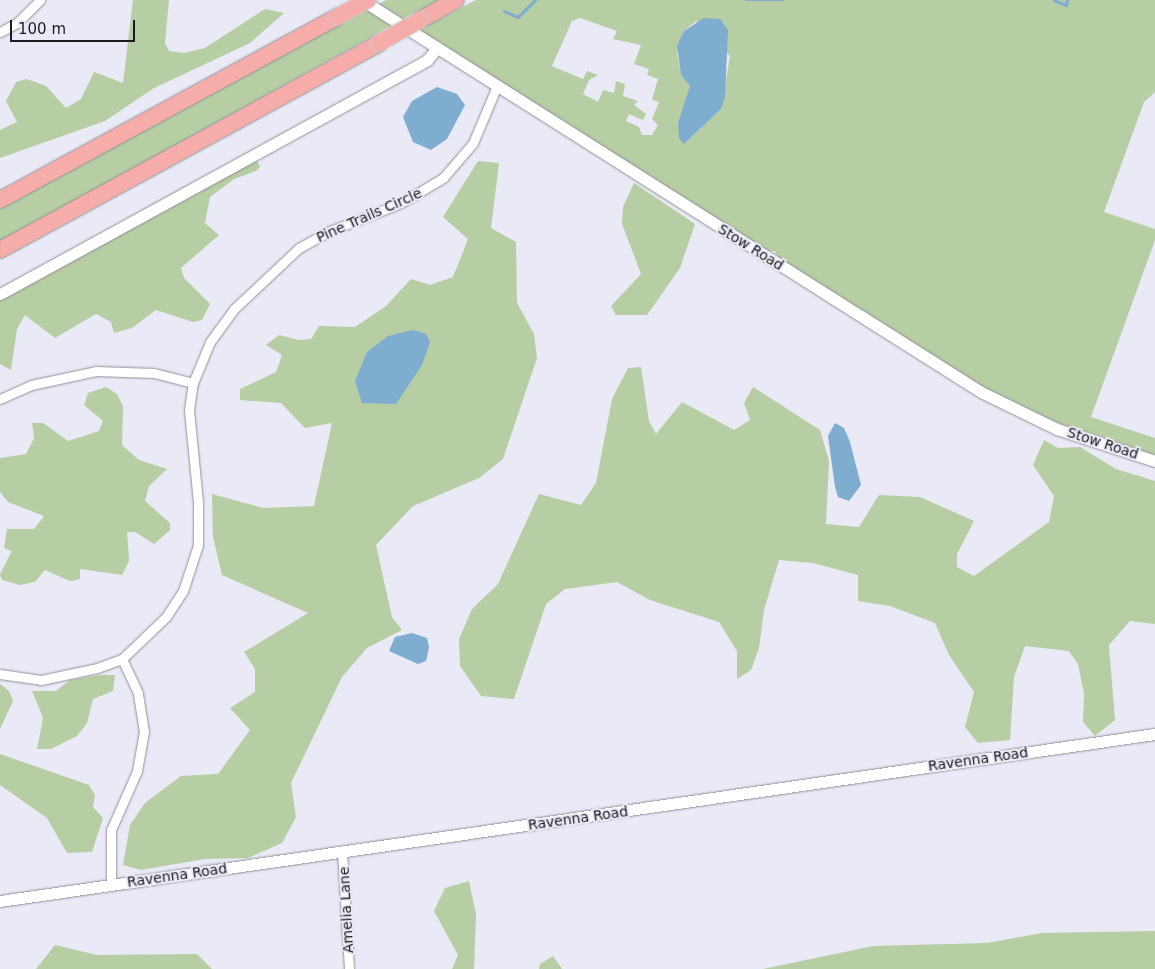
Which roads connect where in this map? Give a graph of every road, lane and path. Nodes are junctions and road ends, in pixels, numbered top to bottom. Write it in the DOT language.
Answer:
graph roads {
  1 [pos="40,0"];
  2 [pos="362,0"];
  3 [pos="368,0"];
  4 [pos="456,0"];
  5 [pos="0,32"];
  6 [pos="437,48"];
  7 [pos="497,86"];
  8 [pos="0,200"];
  9 [pos="0,250"];
  10 [pos="0,294"];
  11 [pos="193,383"];
  12 [pos="0,399"];
  13 [pos="1155,461"];
  14 [pos="122,659"];
  15 [pos="0,674"];
  16 [pos="1155,734"];
  17 [pos="342,851"];
  18 [pos="110,884"];
  19 [pos="0,901"];
  20 [pos="349,969"];
  1 -- 5 [label="street"];
  2 -- 6 [label="street, Stow Road"];
  3 -- 8 [label="highway, bridge"];
  4 -- 9 [label="highway, bridge"];
  6 -- 7 [label="street, Stow Road"];
  6 -- 10 [label="street"];
  7 -- 11 [label="street, Pine Trails Circle"];
  7 -- 13 [label="street, Stow Road"];
  11 -- 12 [label="street"];
  11 -- 14 [label="street, Pine Trails Circle"];
  14 -- 15 [label="street, Pine Trails Circle"];
  14 -- 18 [label="street"];
  16 -- 17 [label="street, Ravenna Road"];
  17 -- 18 [label="street, Ravenna Road"];
  17 -- 20 [label="street, Amelia Lane"];
  18 -- 19 [label="street, Ravenna Road"];
}
